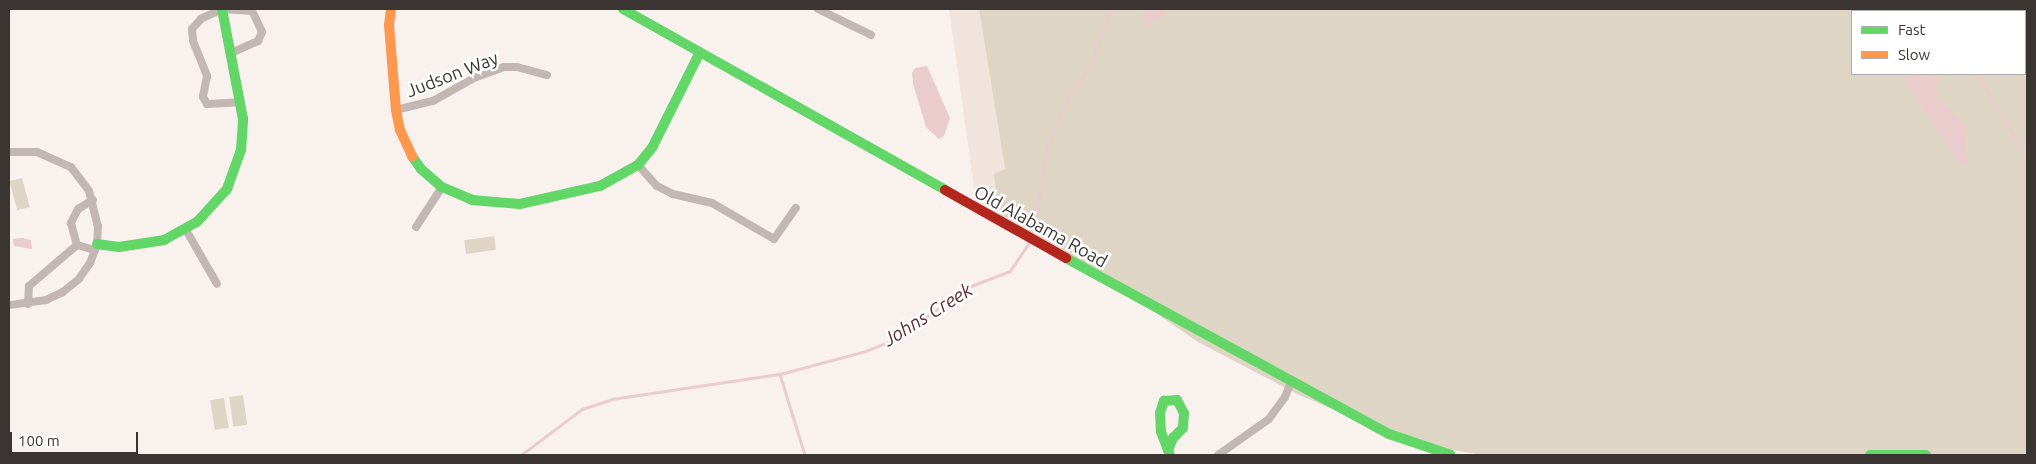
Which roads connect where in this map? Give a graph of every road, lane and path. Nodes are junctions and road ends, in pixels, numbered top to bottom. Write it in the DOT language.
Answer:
graph roads {
  1 [pos="222,9"];
  2 [pos="391,9"];
  3 [pos="623,9"];
  4 [pos="818,9"];
  5 [pos="871,35"];
  6 [pos="700,52"];
  7 [pos="231,53"];
  8 [pos="547,75"];
  9 [pos="241,102"];
  10 [pos="396,110"];
  11 [pos="9,152"];
  12 [pos="638,165"];
  13 [pos="442,187"];
  14 [pos="93,200"];
  15 [pos="796,208"];
  16 [pos="416,228"];
  17 [pos="186,230"];
  18 [pos="77,245"];
  19 [pos="96,247"];
  20 [pos="217,284"];
  21 [pos="28,304"];
  22 [pos="9,305"];
  23 [pos="1291,382"];
  24 [pos="1218,455"];
  25 [pos="1451,455"];
  26 [pos="1870,455"];
  27 [pos="1926,455"];
  1 -- 7 [label="main road"];
  1 -- 7 [label="street"];
  1 -- 9 [label="street"];
  2 -- 10 [label="main road"];
  3 -- 6 [label="main road, Old Alabama Road"];
  4 -- 5 [label="street"];
  6 -- 12 [label="main road"];
  6 -- 23 [label="main road, Old Alabama Road"];
  7 -- 9 [label="main road"];
  8 -- 10 [label="street, Judson Way"];
  9 -- 17 [label="main road"];
  10 -- 13 [label="main road"];
  11 -- 14 [label="street"];
  12 -- 13 [label="main road"];
  12 -- 15 [label="street"];
  13 -- 16 [label="street"];
  14 -- 18 [label="street"];
  14 -- 19 [label="street"];
  17 -- 19 [label="main road"];
  17 -- 20 [label="street"];
  18 -- 19 [label="street"];
  18 -- 21 [label="street"];
  19 -- 21 [label="street"];
  21 -- 22 [label="street"];
  23 -- 24 [label="street"];
  23 -- 25 [label="main road, Old Alabama Road"];
  26 -- 27 [label="main road"];
}
